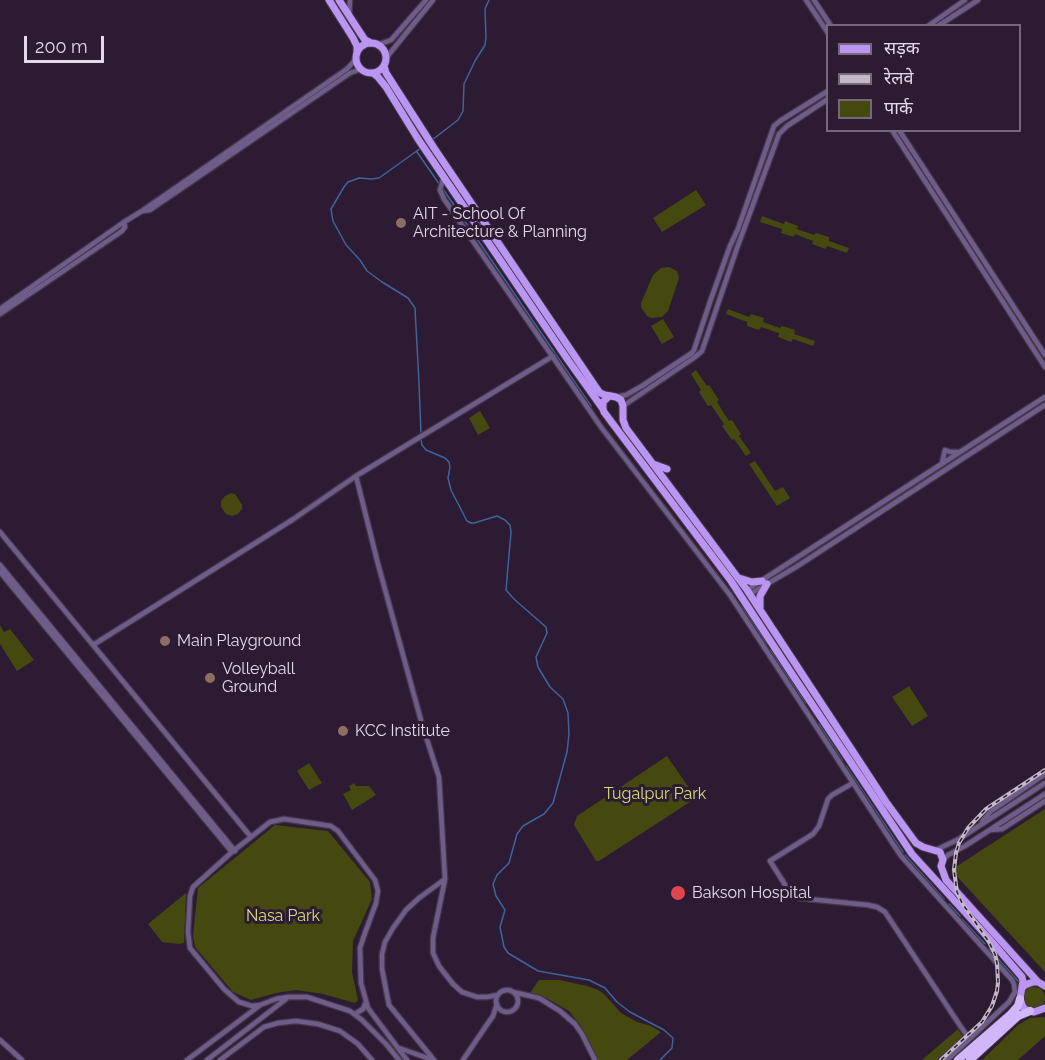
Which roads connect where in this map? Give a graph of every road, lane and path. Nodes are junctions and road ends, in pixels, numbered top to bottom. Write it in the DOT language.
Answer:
graph roads {
  1 [pos="329,0"];
  2 [pos="339,0"];
  3 [pos="350,0"];
  4 [pos="426,0"];
  5 [pos="433,0"];
  6 [pos="806,0"];
  7 [pos="814,0"];
  8 [pos="965,0"];
  9 [pos="978,0"];
  10 [pos="349,15"];
  11 [pos="830,24"];
  12 [pos="931,24"];
  13 [pos="941,24"];
  14 [pos="826,30"];
  15 [pos="374,44"];
  16 [pos="357,56"];
  17 [pos="386,58"];
  18 [pos="384,66"];
  19 [pos="361,69"];
  20 [pos="374,73"];
  21 [pos="826,92"];
  22 [pos="826,100"];
  23 [pos="893,132"];
  24 [pos="900,132"];
  25 [pos="422,137"];
  26 [pos="430,150"];
  27 [pos="442,183"];
  28 [pos="142,211"];
  29 [pos="124,222"];
  30 [pos="0,309"];
  31 [pos="0,314"];
  32 [pos="1045,355"];
  33 [pos="553,356"];
  34 [pos="1045,367"];
  35 [pos="614,397"];
  36 [pos="1045,397"];
  37 [pos="1045,405"];
  38 [pos="623,408"];
  39 [pos="605,412"];
  40 [pos="962,451"];
  41 [pos="653,464"];
  42 [pos="940,465"];
  43 [pos="667,469"];
  44 [pos="356,476"];
  45 [pos="707,522"];
  46 [pos="698,523"];
  47 [pos="689,525"];
  48 [pos="0,532"];
  49 [pos="707,534"];
  50 [pos="0,565"];
  51 [pos="0,572"];
  52 [pos="737,576"];
  53 [pos="764,582"];
  54 [pos="748,592"];
  55 [pos="762,612"];
  56 [pos="770,639"];
  57 [pos="93,645"];
  58 [pos="765,649"];
  59 [pos="786,664"];
  60 [pos="795,664"];
  61 [pos="839,762"];
  62 [pos="850,762"];
  63 [pos="1045,774"];
  64 [pos="853,783"];
  65 [pos="1045,783"];
  66 [pos="1045,794"];
  67 [pos="1045,801"];
  68 [pos="981,824"];
  69 [pos="990,830"];
  70 [pos="251,837"];
  71 [pos="933,850"];
  72 [pos="233,851"];
  73 [pos="942,863"];
  74 [pos="924,868"];
  75 [pos="445,879"];
  76 [pos="948,893"];
  77 [pos="945,906"];
  78 [pos="993,943"];
  79 [pos="981,945"];
  80 [pos="1041,984"];
  81 [pos="1022,988"];
  82 [pos="513,992"];
  83 [pos="526,994"];
  84 [pos="498,995"];
  85 [pos="288,997"];
  86 [pos="487,997"];
  87 [pos="1020,999"];
  88 [pos="366,1002"];
  89 [pos="496,1003"];
  90 [pos="518,1004"];
  91 [pos="260,1005"];
  92 [pos="1044,1010"];
  93 [pos="1030,1011"];
  94 [pos="507,1012"];
  95 [pos="355,1014"];
  96 [pos="373,1015"];
  97 [pos="493,1016"];
  98 [pos="362,1020"];
  99 [pos="388,1036"];
  100 [pos="379,1037"];
  101 [pos="968,1037"];
  102 [pos="0,1040"];
  103 [pos="397,1048"];
  104 [pos="198,1051"];
  105 [pos="391,1051"];
  106 [pos="981,1051"];
  107 [pos="22,1060"];
  108 [pos="187,1060"];
  109 [pos="197,1060"];
  110 [pos="207,1060"];
  111 [pos="220,1060"];
  112 [pos="372,1060"];
  113 [pos="392,1060"];
  114 [pos="399,1060"];
  115 [pos="407,1060"];
  116 [pos="433,1060"];
  117 [pos="463,1060"];
  118 [pos="595,1060"];
  119 [pos="941,1060"];
  120 [pos="947,1060"];
  121 [pos="958,1060"];
  122 [pos="970,1060"];
  123 [pos="976,1060"];
  1 -- 16 [label="main road"];
  2 -- 10 [label="main road"];
  3 -- 10 [label="street"];
  4 -- 15 [label="street"];
  5 -- 17 [label="street"];
  6 -- 14 [label="street"];
  7 -- 11 [label="street"];
  8 -- 12 [label="street"];
  9 -- 13 [label="street"];
  10 -- 15 [label="main road"];
  15 -- 16 [label="main road"];
  15 -- 17 [label="main road"];
  16 -- 19 [label="main road"];
  16 -- 28 [label="street"];
  17 -- 18 [label="main road"];
  18 -- 20 [label="main road"];
  18 -- 25 [label="main road"];
  19 -- 20 [label="main road"];
  19 -- 28 [label="street"];
  20 -- 25 [label="main road"];
  21 -- 35 [label="street"];
  22 -- 38 [label="street"];
  23 -- 34 [label="street"];
  24 -- 32 [label="street"];
  25 -- 26 [label="main road"];
  26 -- 27 [label="main road"];
  26 -- 35 [label="main road"];
  27 -- 33 [label="street"];
  27 -- 39 [label="main road"];
  28 -- 29 [label="street"];
  29 -- 30 [label="street"];
  29 -- 31 [label="street"];
  33 -- 44 [label="street"];
  33 -- 58 [label="street"];
  35 -- 38 [label="main road"];
  35 -- 39 [label="main road"];
  36 -- 40 [label="street"];
  37 -- 53 [label="street"];
  38 -- 39 [label="main road"];
  38 -- 41 [label="main road"];
  39 -- 47 [label="main road"];
  40 -- 42 [label="street"];
  40 -- 42 [label="street"];
  41 -- 43 [label="main road"];
  41 -- 46 [label="main road"];
  42 -- 53 [label="street"];
  44 -- 57 [label="street"];
  44 -- 75 [label="street"];
  45 -- 49 [label="main road"];
  46 -- 47 [label="main road"];
  46 -- 49 [label="main road"];
  47 -- 56 [label="main road"];
  48 -- 57 [label="street"];
  49 -- 52 [label="main road"];
  50 -- 72 [label="street"];
  51 -- 72 [label="street"];
  52 -- 53 [label="main road"];
  52 -- 54 [label="main road"];
  53 -- 54 [label="street"];
  53 -- 55 [label="main road"];
  54 -- 55 [label="main road"];
  55 -- 60 [label="main road"];
  56 -- 58 [label="street"];
  56 -- 59 [label="main road"];
  57 -- 70 [label="street"];
  58 -- 61 [label="street"];
  59 -- 60 [label="main road"];
  59 -- 62 [label="main road"];
  60 -- 71 [label="main road"];
  61 -- 62 [label="main road"];
  61 -- 64 [label="street"];
  62 -- 74 [label="main road"];
  63 -- 68 [label="street"];
  64 -- 77 [label="street"];
  64 -- 101 [label="street"];
  65 -- 68 [label="street"];
  66 -- 69 [label="street"];
  67 -- 69 [label="street"];
  68 -- 71 [label="street"];
  69 -- 73 [label="street"];
  70 -- 72 [label="street"];
  70 -- 88 [label="street"];
  71 -- 73 [label="main road"];
  71 -- 74 [label="main road"];
  72 -- 91 [label="street"];
  73 -- 74 [label="main road"];
  73 -- 80 [label="main road"];
  74 -- 76 [label="main road"];
  75 -- 86 [label="street"];
  75 -- 116 [label="street"];
  76 -- 77 [label="street"];
  76 -- 78 [label="main road"];
  77 -- 79 [label="street"];
  78 -- 79 [label="street"];
  78 -- 81 [label="main road"];
  79 -- 101 [label="street"];
  80 -- 81 [label="main road"];
  81 -- 87 [label="main road"];
  82 -- 83 [label="street"];
  82 -- 84 [label="street"];
  82 -- 90 [label="street"];
  83 -- 90 [label="street"];
  83 -- 118 [label="street"];
  84 -- 86 [label="street"];
  84 -- 89 [label="street"];
  85 -- 91 [label="street"];
  85 -- 95 [label="street"];
  85 -- 110 [label="street"];
  86 -- 89 [label="street"];
  87 -- 93 [label="main road"];
  87 -- 121 [label="highway"];
  88 -- 95 [label="street"];
  88 -- 96 [label="street"];
  89 -- 94 [label="street"];
  89 -- 97 [label="street"];
  90 -- 94 [label="street"];
  91 -- 104 [label="street"];
  92 -- 93 [label="main road"];
  93 -- 106 [label="highway"];
  94 -- 97 [label="street"];
  95 -- 98 [label="street"];
  96 -- 98 [label="street"];
  96 -- 99 [label="street"];
  97 -- 117 [label="street"];
  98 -- 100 [label="street"];
  99 -- 100 [label="street"];
  99 -- 103 [label="street"];
  100 -- 105 [label="street"];
  101 -- 119 [label="street"];
  101 -- 120 [label="street"];
  102 -- 107 [label="street"];
  103 -- 105 [label="street"];
  103 -- 115 [label="street"];
  103 -- 116 [label="street"];
  104 -- 108 [label="street"];
  104 -- 109 [label="street"];
  105 -- 113 [label="street"];
  105 -- 114 [label="street"];
  106 -- 122 [label="highway"];
  106 -- 123 [label="highway"];
  111 -- 112 [label="street"];
}
